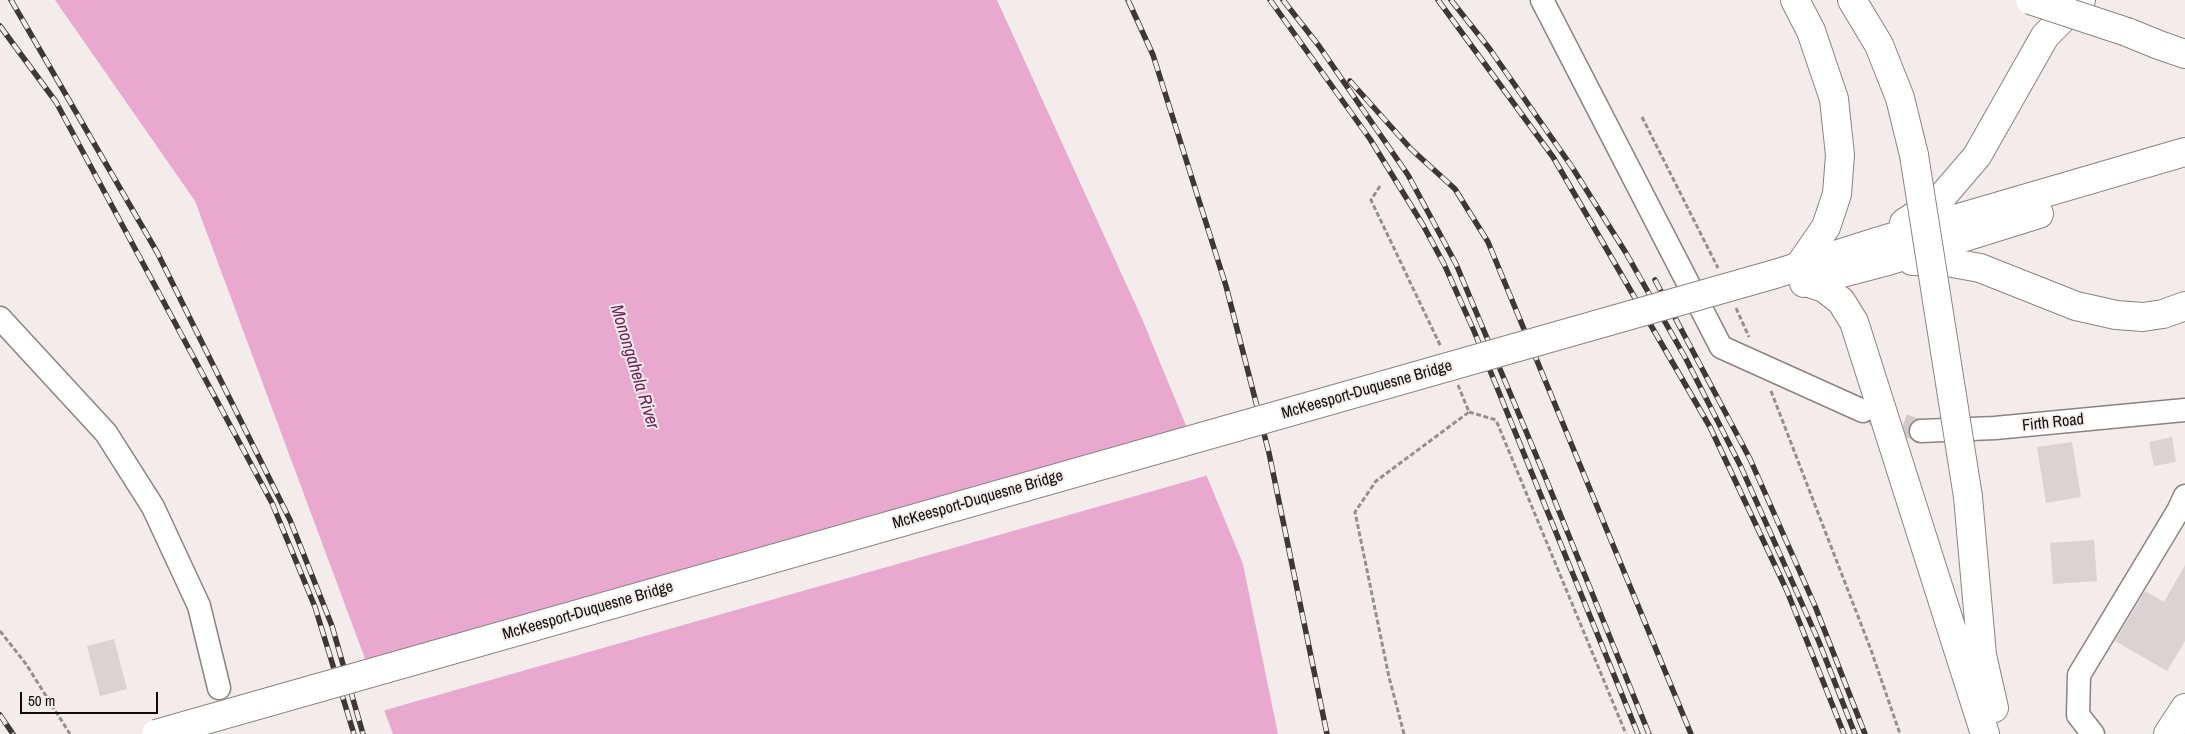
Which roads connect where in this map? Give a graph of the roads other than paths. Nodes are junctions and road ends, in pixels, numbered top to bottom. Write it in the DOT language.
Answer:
graph roads {
  1 [pos="1542,0"];
  2 [pos="1795,0"];
  3 [pos="1852,0"];
  4 [pos="2030,0"];
  5 [pos="2081,0"];
  6 [pos="2185,54"];
  7 [pos="2185,152"];
  8 [pos="2185,169"];
  9 [pos="1881,252"];
  10 [pos="1790,278"];
  11 [pos="2185,306"];
  12 [pos="0,318"];
  13 [pos="2185,410"];
  14 [pos="1863,411"];
  15 [pos="1921,430"];
  16 [pos="2185,496"];
  17 [pos="219,688"];
  18 [pos="2185,708"];
  19 [pos="156,734"];
  20 [pos="213,734"];
  21 [pos="1985,734"];
  22 [pos="2001,734"];
  23 [pos="2093,734"];
  24 [pos="2168,734"];
  1 -- 14 [label="street"];
  2 -- 10 [label="main road"];
  3 -- 22 [label="main road, bridge"];
  4 -- 6 [label="main road, bridge"];
  5 -- 9 [label="main road"];
  7 -- 9 [label="main road"];
  8 -- 9 [label="main road"];
  9 -- 10 [label="main road"];
  9 -- 11 [label="main road"];
  10 -- 19 [label="main road, McKeesport-Duquesne Bridge, bridge"];
  10 -- 20 [label="main road, McKeesport-Duquesne Bridge"];
  10 -- 21 [label="main road"];
  12 -- 17 [label="street"];
  13 -- 15 [label="street, Firth Road"];
  16 -- 23 [label="street"];
  18 -- 24 [label="main road"];
}
